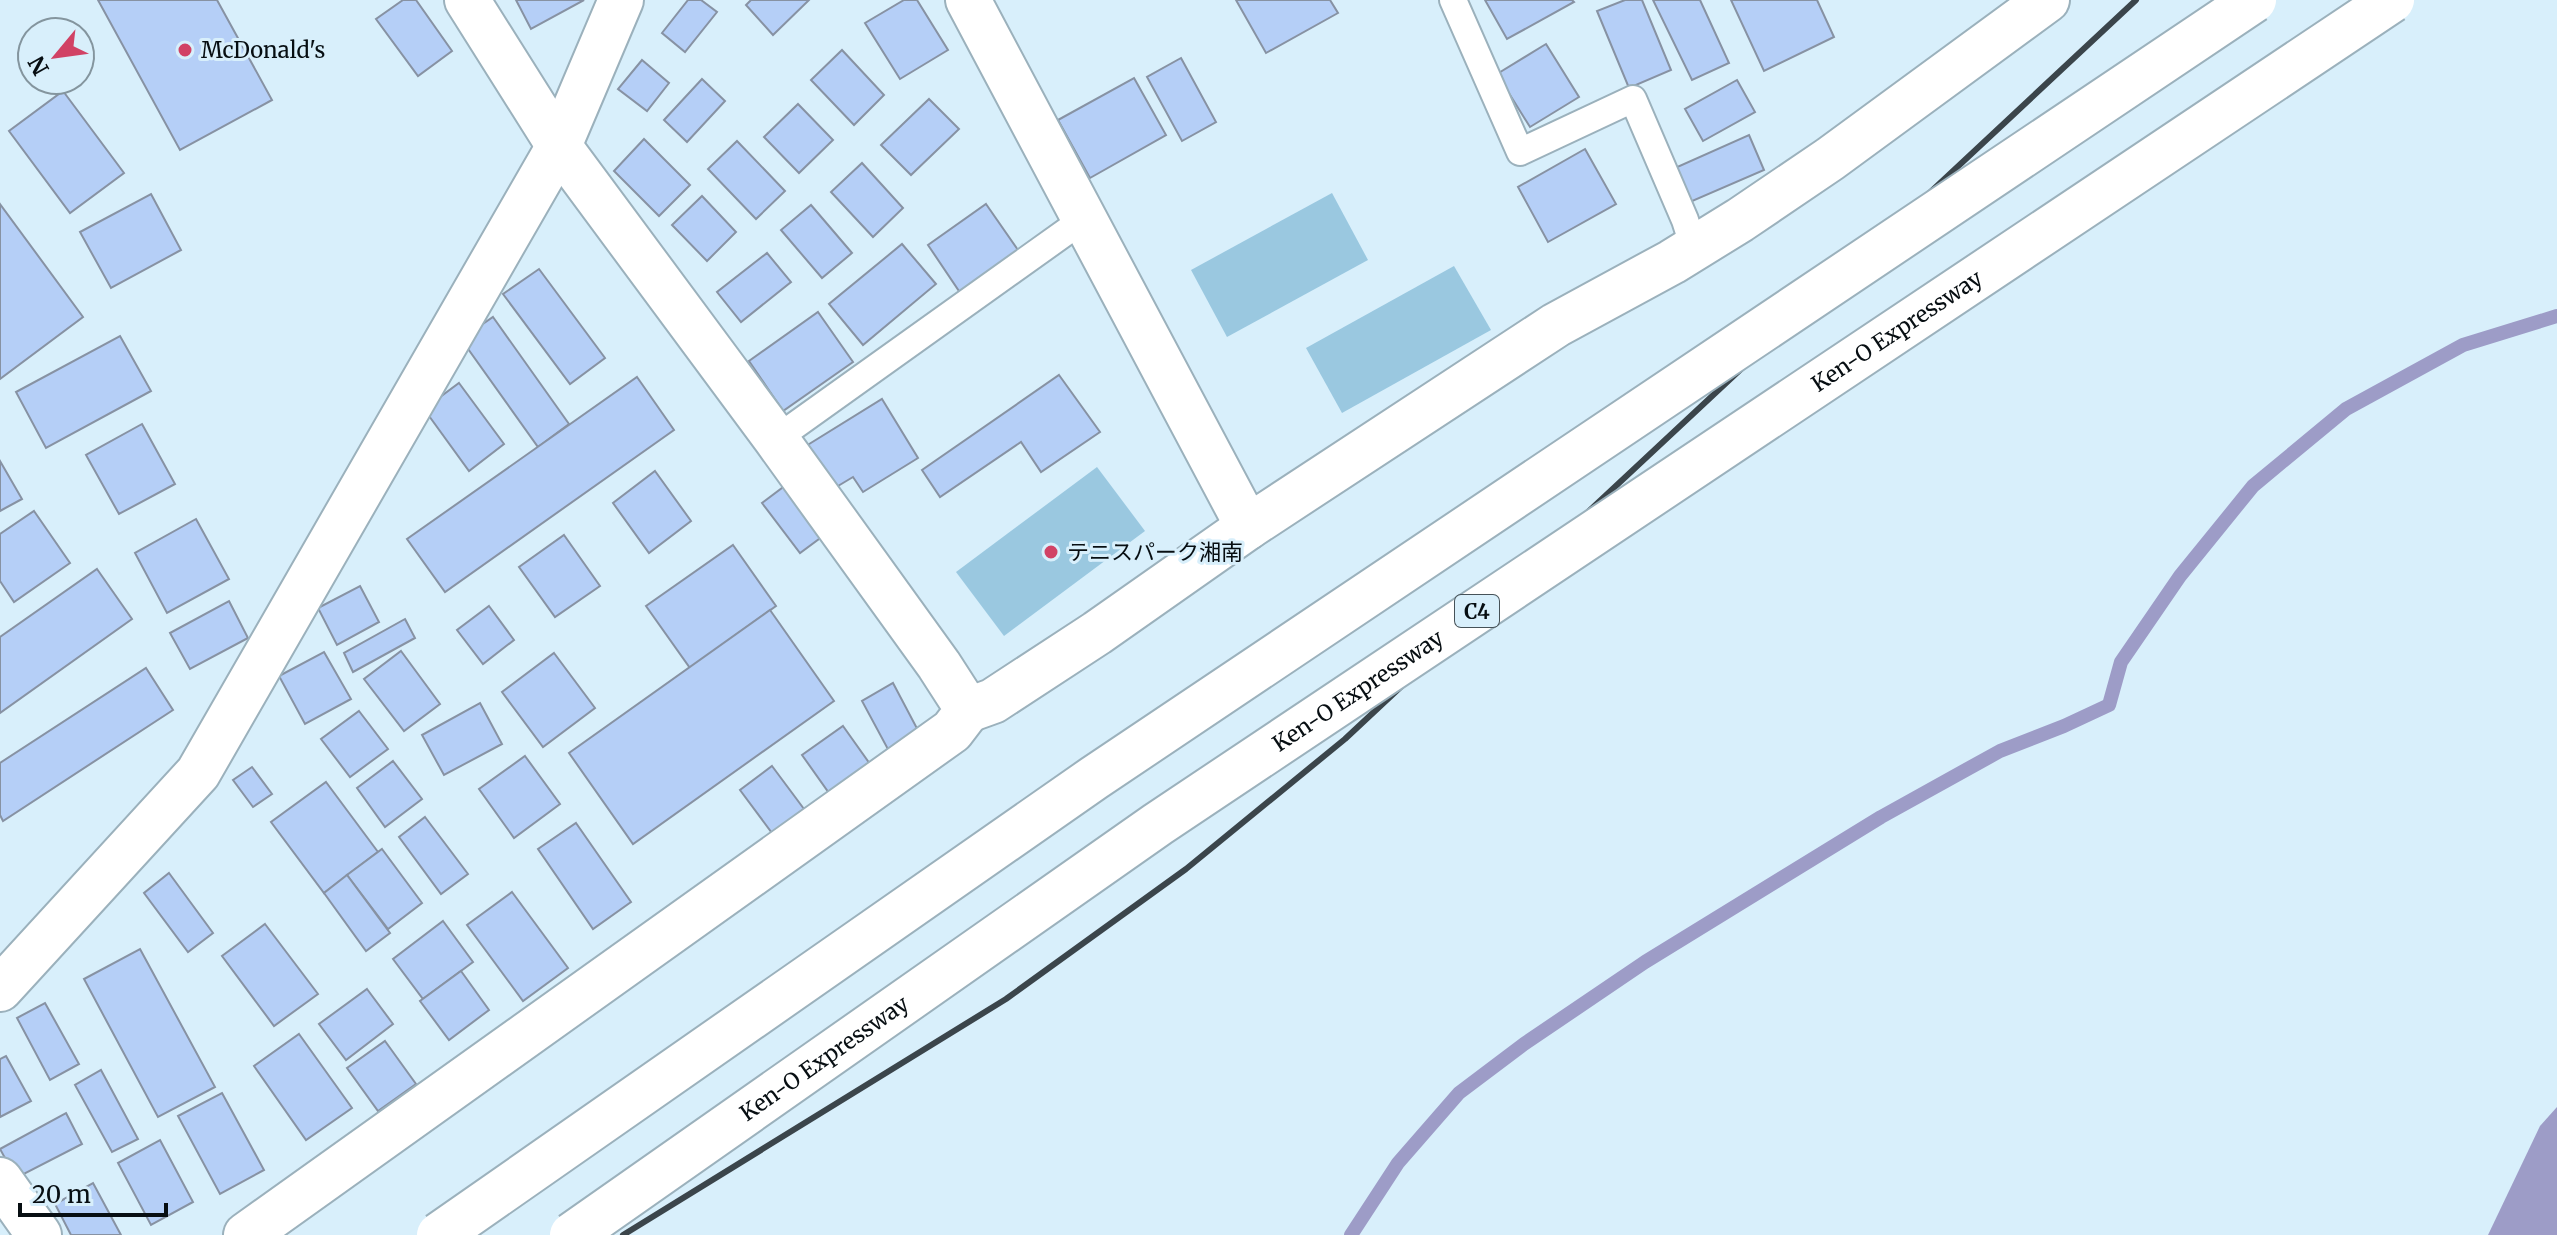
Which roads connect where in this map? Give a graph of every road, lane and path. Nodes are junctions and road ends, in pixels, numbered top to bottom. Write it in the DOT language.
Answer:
graph roads {
  1 [pos="467,0"];
  2 [pos="621,0"];
  3 [pos="968,0"];
  4 [pos="1453,0"];
  5 [pos="2047,0"];
  6 [pos="2254,0"];
  7 [pos="2392,0"];
  8 [pos="559,146"];
  9 [pos="1084,219"];
  10 [pos="1694,248"];
  11 [pos="776,439"];
  12 [pos="1248,527"];
  13 [pos="968,710"];
  14 [pos="2,981"];
  15 [pos="0,1180"];
  16 [pos="39,1235"];
  17 [pos="246,1235"];
  18 [pos="439,1235"];
  19 [pos="572,1235"];
  1 -- 8 [label="main road"];
  2 -- 8 [label="main road"];
  3 -- 9 [label="main road"];
  4 -- 10 [label="lane"];
  5 -- 10 [label="main road"];
  6 -- 18 [label="main road, bridge"];
  7 -- 19 [label="main road, Ken-O Expressway / C4, bridge"];
  8 -- 11 [label="main road"];
  8 -- 14 [label="main road"];
  9 -- 11 [label="lane"];
  9 -- 12 [label="main road"];
  10 -- 12 [label="main road"];
  11 -- 13 [label="main road"];
  12 -- 13 [label="main road"];
  13 -- 17 [label="main road"];
  15 -- 16 [label="main road"];
}
